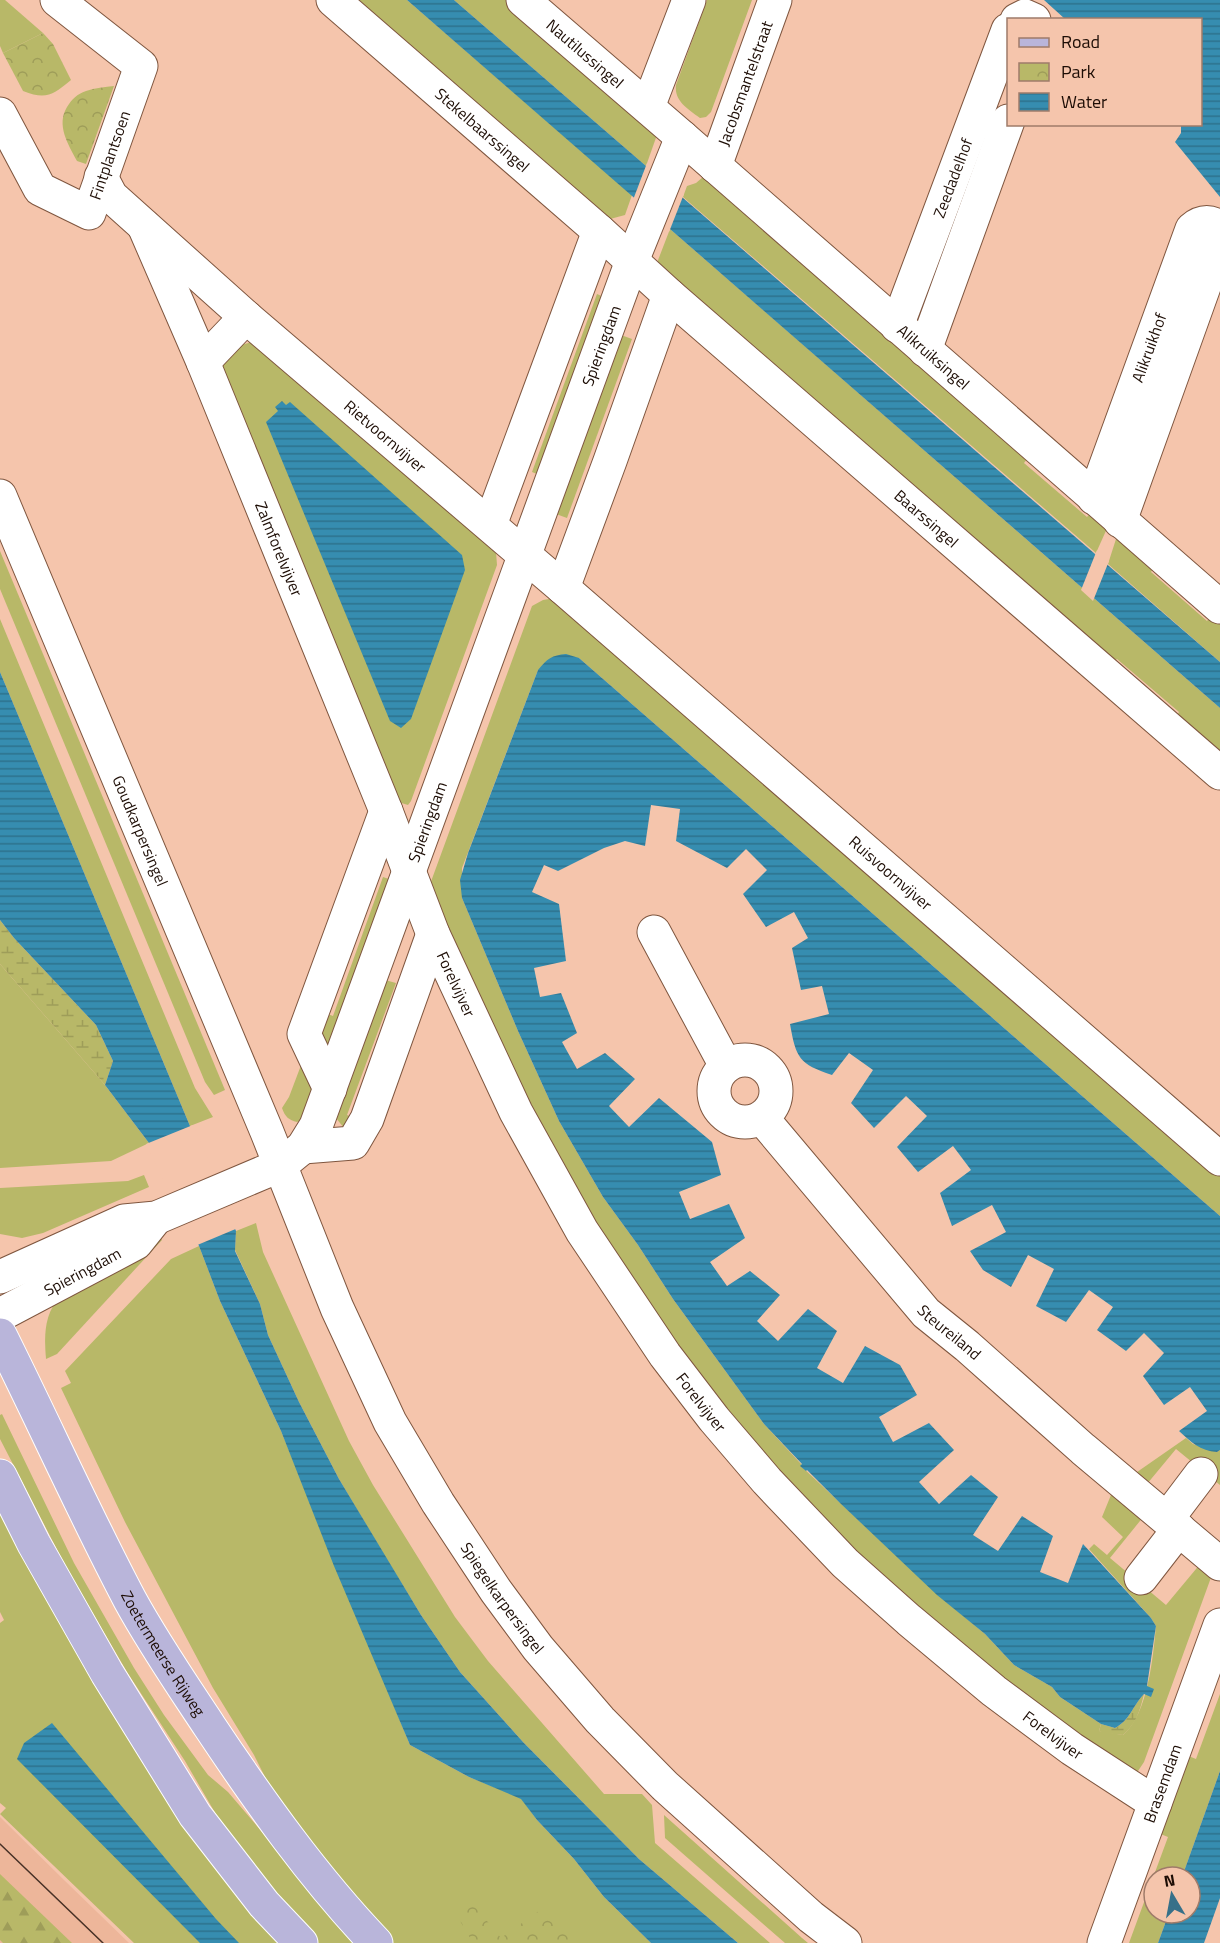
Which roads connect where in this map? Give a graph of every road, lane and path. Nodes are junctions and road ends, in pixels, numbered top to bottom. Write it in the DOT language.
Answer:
graph roads {
  1 [pos="57,0"];
  2 [pos="333,0"];
  3 [pos="523,0"];
  4 [pos="689,0"];
  5 [pos="775,0"];
  6 [pos="1007,33"];
  7 [pos="648,107"];
  8 [pos="0,114"];
  9 [pos="1007,124"];
  10 [pos="678,147"];
  11 [pos="715,166"];
  12 [pos="101,177"];
  13 [pos="144,225"];
  14 [pos="599,231"];
  15 [pos="1220,231"];
  16 [pos="1220,242"];
  17 [pos="638,248"];
  18 [pos="669,295"];
  19 [pos="246,317"];
  20 [pos="897,326"];
  21 [pos="925,350"];
  22 [pos="203,362"];
  23 [pos="0,496"];
  24 [pos="1094,498"];
  25 [pos="1120,521"];
  26 [pos="490,525"];
  27 [pos="524,555"];
  28 [pos="563,588"];
  29 [pos="1220,607"];
  30 [pos="1220,773"];
  31 [pos="386,811"];
  32 [pos="410,872"];
  33 [pos="654,932"];
  34 [pos="433,934"];
  35 [pos="726,1066"];
  36 [pos="330,1089"];
  37 [pos="762,1118"];
  38 [pos="292,1156"];
  39 [pos="1220,1159"];
  40 [pos="163,1215"];
  41 [pos="0,1277"];
  42 [pos="0,1315"];
  43 [pos="0,1335"];
  44 [pos="1201,1474"];
  45 [pos="0,1476"];
  46 [pos="1173,1524"];
  47 [pos="1220,1564"];
  48 [pos="1141,1578"];
  49 [pos="1220,1625"];
  50 [pos="1155,1803"];
  51 [pos="301,1943"];
  52 [pos="376,1943"];
  53 [pos="845,1943"];
  54 [pos="1104,1943"];
  1 -- 12 [label="street, Fintplantsoen"];
  2 -- 14 [label="street, Stekelbaarssingel"];
  3 -- 7 [label="street, Nautilussingel"];
  4 -- 7 [label="street"];
  5 -- 11 [label="street, Jacobsmantelstraat"];
  6 -- 20 [label="street, Zeedadelhof"];
  7 -- 10 [label="street, Alikruiksingel"];
  8 -- 12 [label="street, Fintplantsoen"];
  9 -- 21 [label="street, Zeedadelhof"];
  10 -- 11 [label="street, Alikruiksingel"];
  10 -- 17 [label="street, Spieringdam"];
  11 -- 20 [label="street, Alikruiksingel"];
  12 -- 13 [label="street, Rietvoornvijver"];
  13 -- 19 [label="street, Rietvoornvijver"];
  13 -- 22 [label="street, Zalmforelvijver"];
  14 -- 17 [label="street, Stekelbaarssingel"];
  14 -- 26 [label="street"];
  15 -- 24 [label="street, Alikruikhof"];
  16 -- 25 [label="street, Alikruikhof"];
  17 -- 18 [label="street, Baarssingel"];
  17 -- 27 [label="street, Spieringdam"];
  18 -- 28 [label="street"];
  18 -- 30 [label="street, Baarssingel"];
  19 -- 22 [label="street"];
  19 -- 26 [label="street, Rietvoornvijver"];
  20 -- 21 [label="street, Alikruiksingel"];
  21 -- 24 [label="street, Alikruiksingel"];
  22 -- 31 [label="street, Zalmforelvijver"];
  23 -- 38 [label="street, Goudkarpersingel"];
  24 -- 25 [label="street, Alikruiksingel"];
  25 -- 29 [label="street, Alikruiksingel"];
  26 -- 27 [label="street, Rietvoornvijver"];
  27 -- 28 [label="street"];
  27 -- 32 [label="street, Spieringdam"];
  28 -- 39 [label="street, Ruisvoornvijver"];
  31 -- 32 [label="street, Zalmforelvijver"];
  31 -- 36 [label="street"];
  32 -- 34 [label="street, Forelvijver"];
  32 -- 36 [label="street, Spieringdam"];
  33 -- 35 [label="street"];
  34 -- 38 [label="street, Spieringdam"];
  34 -- 50 [label="street, Forelvijver"];
  35 -- 37 [label="street"];
  35 -- 37 [label="street"];
  36 -- 38 [label="street, Spieringdam"];
  37 -- 46 [label="street, Steureiland"];
  38 -- 40 [label="street, Spieringdam"];
  38 -- 53 [label="street, Spiegelkarpersingel"];
  40 -- 41 [label="street, Spieringdam"];
  40 -- 42 [label="street, Spieringdam"];
  43 -- 52 [label="main road, Zoetermeerse Rijweg"];
  44 -- 46 [label="street"];
  45 -- 51 [label="main road"];
  46 -- 47 [label="street, Steureiland"];
  46 -- 48 [label="street"];
  49 -- 50 [label="street, Brasemdam"];
  50 -- 54 [label="street, Brasemdam"];
}
